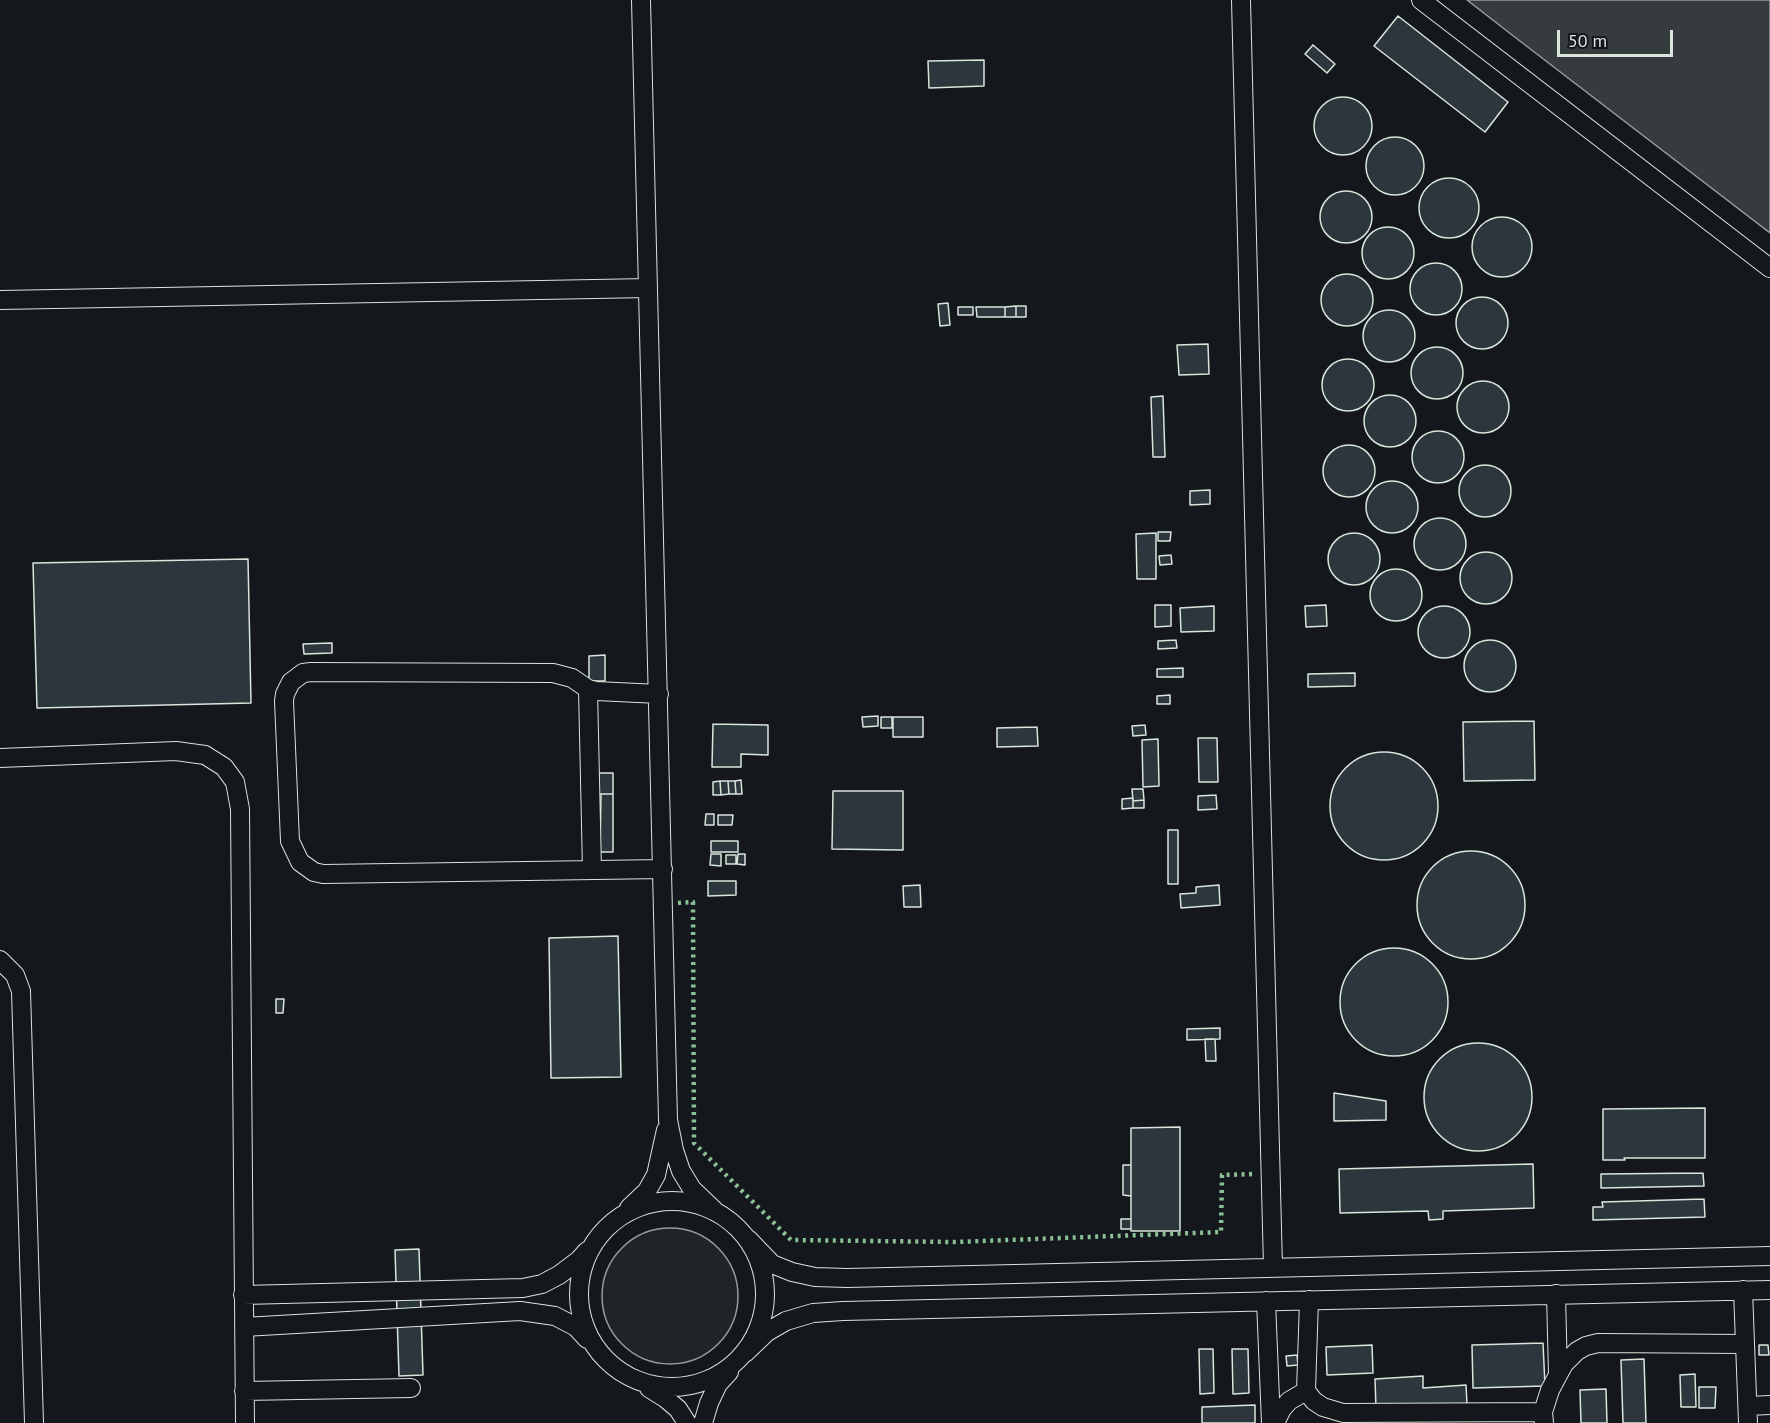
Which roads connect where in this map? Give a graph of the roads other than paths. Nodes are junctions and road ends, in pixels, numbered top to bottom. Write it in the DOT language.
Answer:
graph roads {
  1 [pos="641,0"];
  2 [pos="1241,0"];
  3 [pos="1248,0"];
  4 [pos="1420,0"];
  5 [pos="1243,19"];
  6 [pos="1770,268"];
  7 [pos="648,288"];
  8 [pos="0,300"];
  9 [pos="588,689"];
  10 [pos="659,694"];
  11 [pos="0,758"];
  12 [pos="663,868"];
  13 [pos="592,870"];
  14 [pos="0,960"];
  15 [pos="668,1120"];
  16 [pos="714,1210"];
  17 [pos="621,1215"];
  18 [pos="748,1239"];
  19 [pos="595,1240"];
  20 [pos="1770,1256"];
  21 [pos="1273,1267"];
  22 [pos="1743,1290"];
  23 [pos="1770,1290"];
  24 [pos="1556,1294"];
  25 [pos="243,1295"];
  26 [pos="1309,1300"];
  27 [pos="1266,1301"];
  28 [pos="244,1327"];
  29 [pos="1745,1344"];
  30 [pos="595,1349"];
  31 [pos="742,1356"];
  32 [pos="1558,1375"];
  33 [pos="637,1381"];
  34 [pos="411,1388"];
  35 [pos="244,1391"];
  36 [pos="1306,1391"];
  37 [pos="1770,1405"];
  38 [pos="1748,1414"];
  39 [pos="1544,1418"];
  40 [pos="34,1423"];
  41 [pos="245,1423"];
  42 [pos="687,1423"];
  43 [pos="703,1423"];
  44 [pos="1273,1423"];
  1 -- 7 [label="street"];
  2 -- 5 [label="street"];
  3 -- 5 [label="street"];
  4 -- 6 [label="street"];
  5 -- 21 [label="street"];
  7 -- 8 [label="street"];
  7 -- 10 [label="street"];
  9 -- 10 [label="street"];
  9 -- 13 [label="street"];
  9 -- 13 [label="street"];
  10 -- 12 [label="street"];
  11 -- 25 [label="street"];
  12 -- 13 [label="street"];
  12 -- 15 [label="street"];
  14 -- 40 [label="street"];
  15 -- 16 [label="street"];
  15 -- 17 [label="street"];
  16 -- 17 [label="street"];
  16 -- 18 [label="street"];
  17 -- 19 [label="street"];
  18 -- 21 [label="street"];
  18 -- 31 [label="street"];
  19 -- 25 [label="street"];
  19 -- 30 [label="street"];
  20 -- 21 [label="street"];
  22 -- 23 [label="street"];
  22 -- 24 [label="street"];
  22 -- 29 [label="street"];
  24 -- 26 [label="street"];
  24 -- 32 [label="street"];
  25 -- 28 [label="street"];
  26 -- 27 [label="street"];
  26 -- 36 [label="street"];
  27 -- 31 [label="street"];
  27 -- 44 [label="street"];
  28 -- 30 [label="street"];
  28 -- 35 [label="street"];
  29 -- 32 [label="street"];
  29 -- 38 [label="street"];
  30 -- 33 [label="street"];
  31 -- 33 [label="street"];
  31 -- 43 [label="street"];
  32 -- 39 [label="street"];
  33 -- 42 [label="street"];
  34 -- 35 [label="street"];
  35 -- 41 [label="street"];
  36 -- 39 [label="street"];
  36 -- 44 [label="street"];
  37 -- 38 [label="street"];
}
